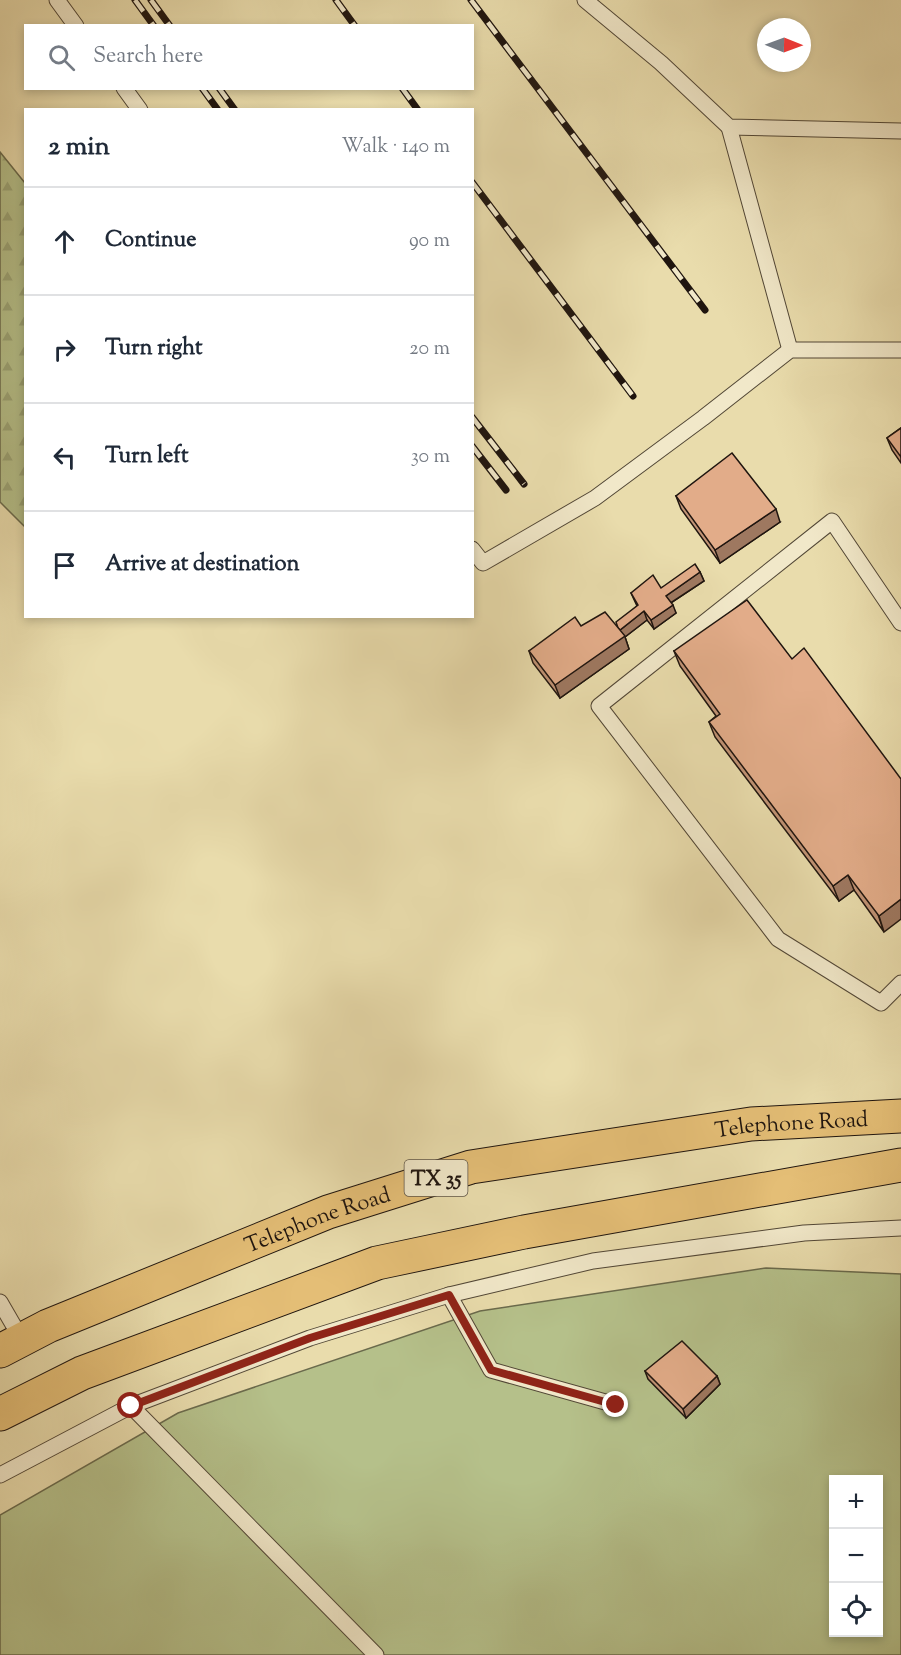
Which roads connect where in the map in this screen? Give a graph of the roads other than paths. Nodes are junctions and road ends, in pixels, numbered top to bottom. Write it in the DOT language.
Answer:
graph roads {
  1 [pos="57,0"];
  2 [pos="585,0"];
  3 [pos="75,24"];
  4 [pos="125,90"];
  5 [pos="139,108"];
  6 [pos="729,127"];
  7 [pos="901,131"];
  8 [pos="790,350"];
  9 [pos="901,350"];
  10 [pos="474,552"];
  11 [pos="901,623"];
  12 [pos="901,983"];
  13 [pos="901,1116"];
  14 [pos="901,1165"];
  15 [pos="901,1228"];
  16 [pos="449,1295"];
  17 [pos="0,1302"];
  18 [pos="11,1346"];
  19 [pos="616,1405"];
  20 [pos="131,1406"];
  21 [pos="0,1414"];
  22 [pos="0,1475"];
  23 [pos="376,1655"];
  1 -- 3 [label="lane"];
  2 -- 6 [label="lane"];
  4 -- 5 [label="lane"];
  6 -- 7 [label="lane"];
  6 -- 8 [label="lane"];
  8 -- 9 [label="lane"];
  8 -- 10 [label="lane"];
  11 -- 12 [label="lane"];
  13 -- 18 [label="main road, Telephone Road / TX 35"];
  14 -- 21 [label="main road"];
  15 -- 16 [label="lane"];
  16 -- 19 [label="lane"];
  16 -- 20 [label="lane"];
  17 -- 18 [label="lane"];
  20 -- 22 [label="lane"];
  20 -- 23 [label="lane"];
}
